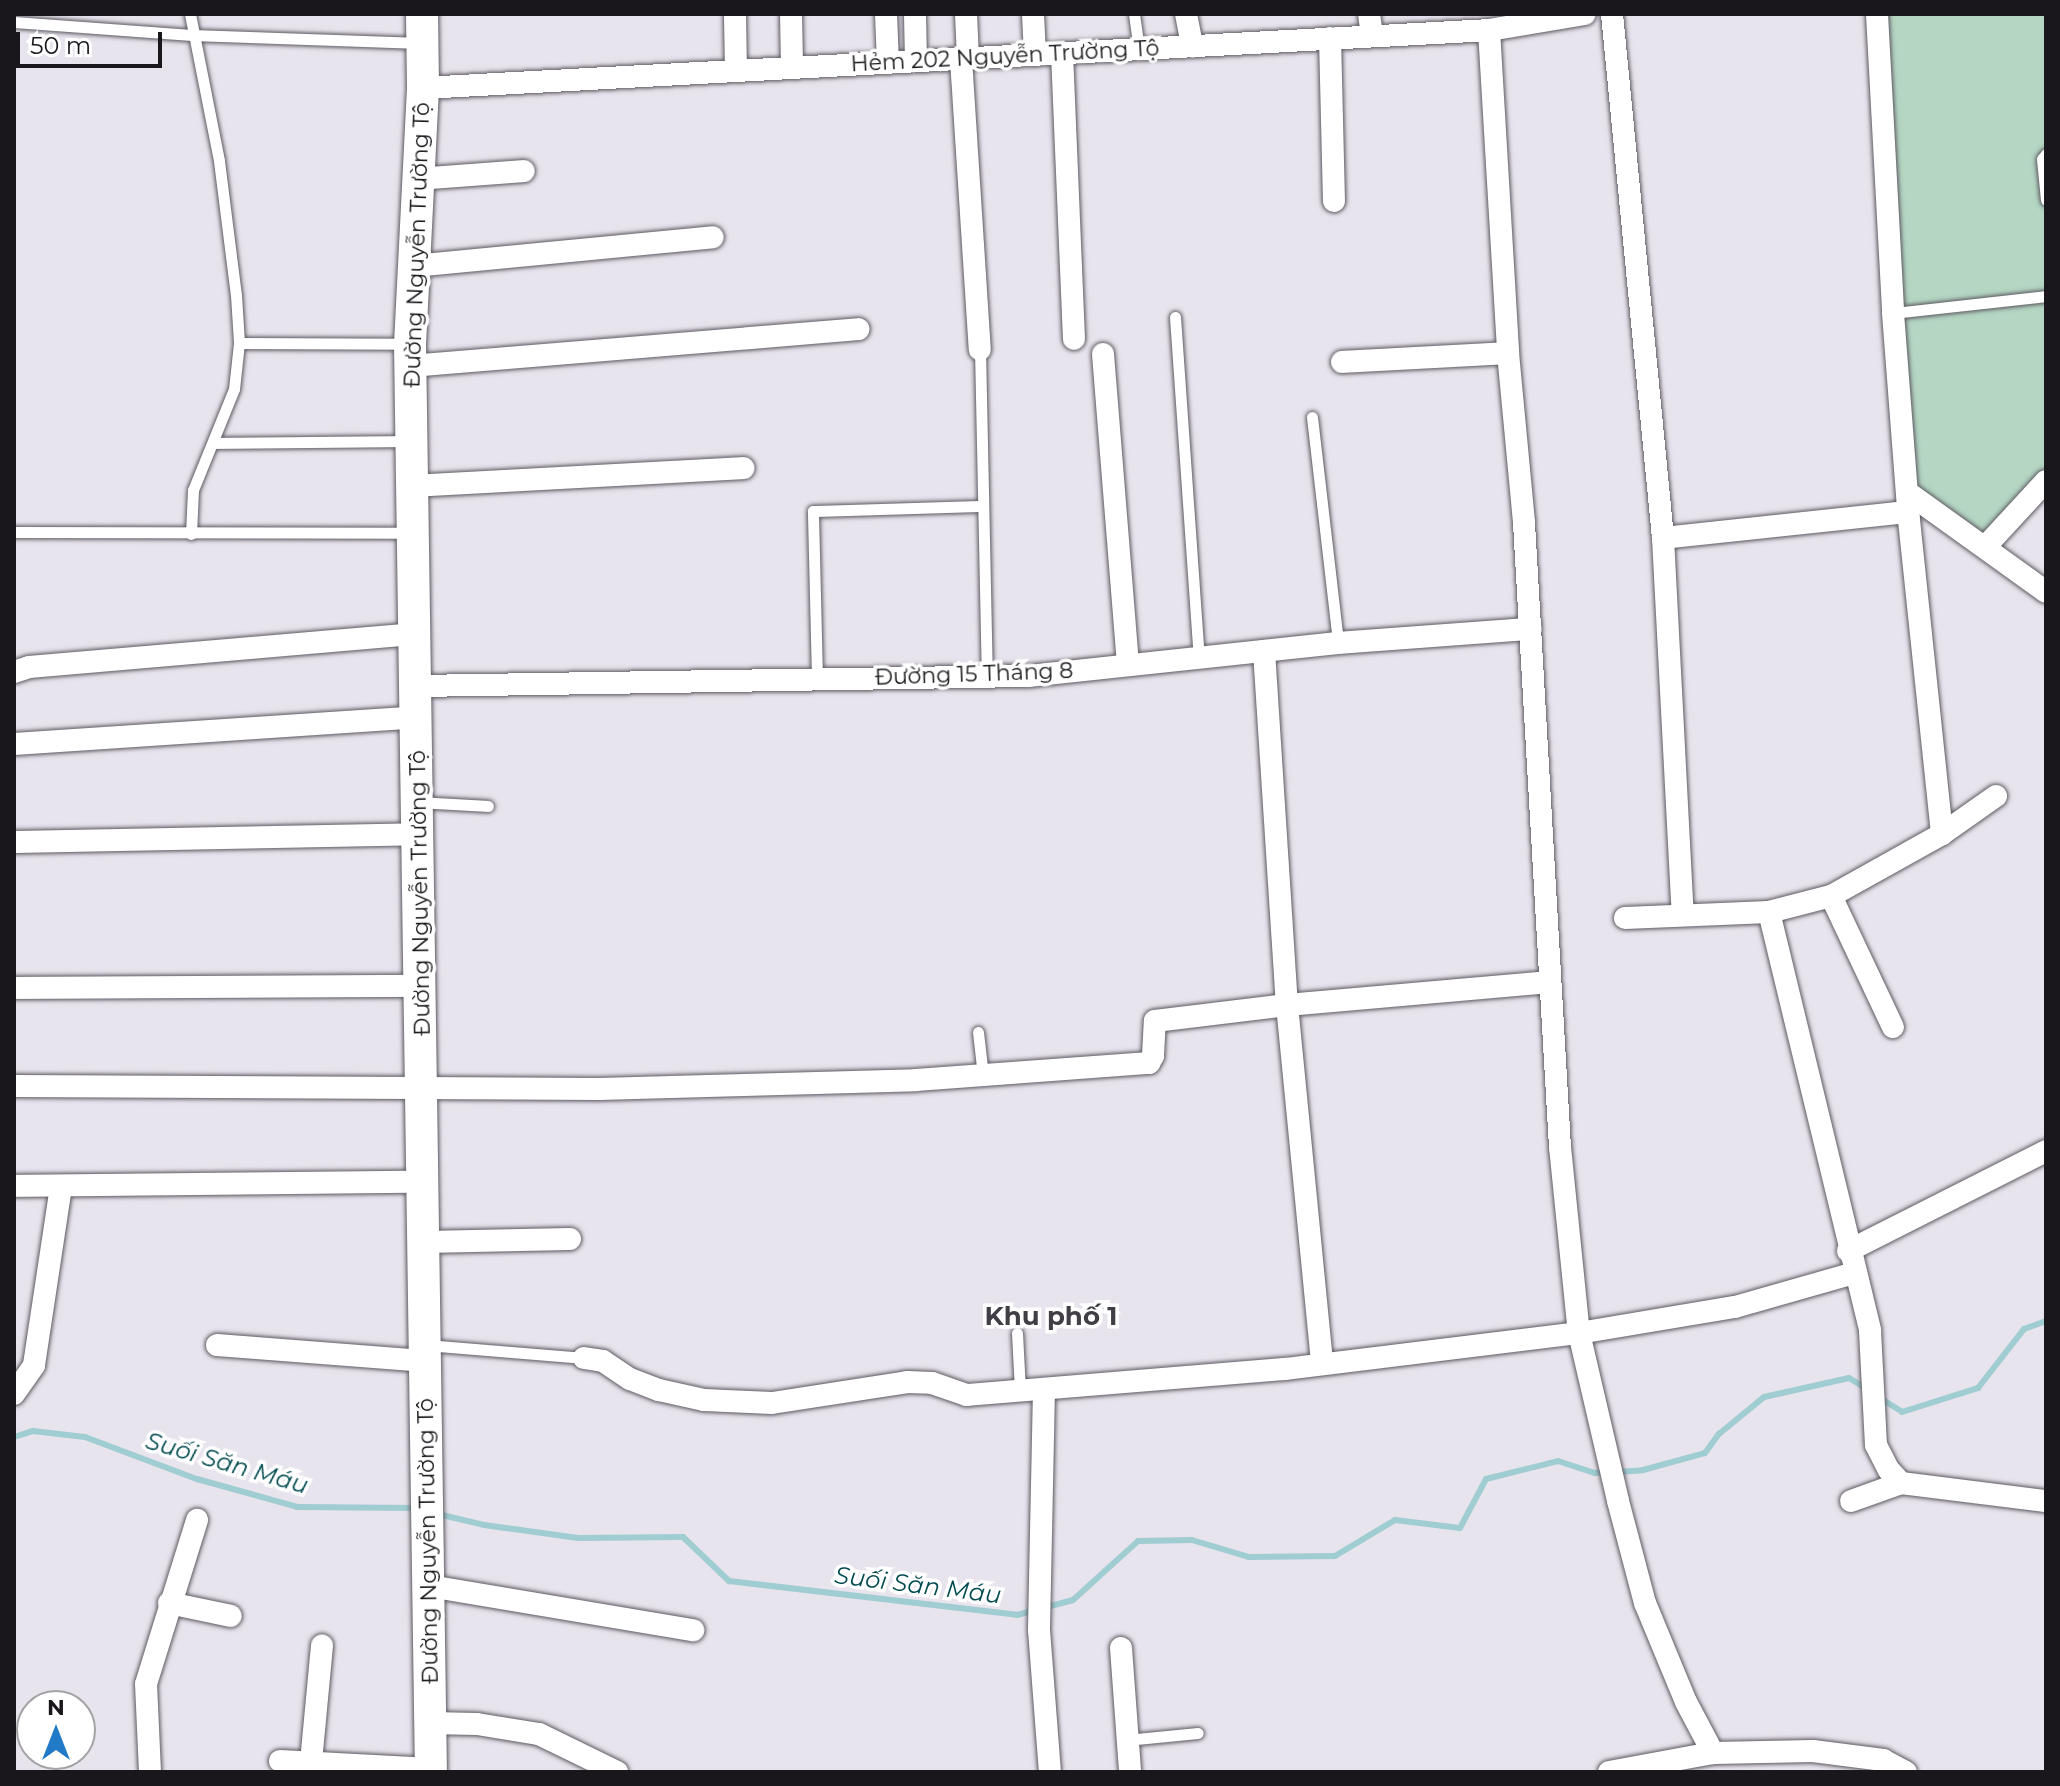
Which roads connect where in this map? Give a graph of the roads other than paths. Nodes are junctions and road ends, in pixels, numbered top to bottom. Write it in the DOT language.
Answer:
graph roads {
  1 [pos="190,14"];
  2 [pos="735,14"];
  3 [pos="791,14"];
  4 [pos="886,14"];
  5 [pos="915,14"];
  6 [pos="966,14"];
  7 [pos="1033,14"];
  8 [pos="1134,14"];
  9 [pos="1186,14"];
  10 [pos="1585,14"];
  11 [pos="1612,14"];
  12 [pos="1877,14"];
  13 [pos="1537,18"];
  14 [pos="14,22"];
  15 [pos="1370,25"];
  16 [pos="422,28"];
  17 [pos="1489,30"];
  18 [pos="192,35"];
  19 [pos="1330,38"];
  20 [pos="1192,46"];
  21 [pos="1139,48"];
  22 [pos="1062,53"];
  23 [pos="1035,55"];
  24 [pos="964,58"];
  25 [pos="916,61"];
  26 [pos="888,63"];
  27 [pos="792,68"];
  28 [pos="736,71"];
  29 [pos="423,88"];
  30 [pos="2046,154"];
  31 [pos="524,171"];
  32 [pos="418,179"];
  33 [pos="2046,200"];
  34 [pos="1334,201"];
  35 [pos="713,237"];
  36 [pos="414,266"];
  37 [pos="2046,296"];
  38 [pos="1893,313"];
  39 [pos="1175,317"];
  40 [pos="858,329"];
  41 [pos="1074,339"];
  42 [pos="239,343"];
  43 [pos="980,349"];
  44 [pos="1508,353"];
  45 [pos="1103,354"];
  46 [pos="410,355"];
  47 [pos="1342,362"];
  48 [pos="1312,417"];
  49 [pos="412,441"];
  50 [pos="214,443"];
  51 [pos="744,468"];
  52 [pos="2046,481"];
  53 [pos="413,486"];
  54 [pos="1908,502"];
  55 [pos="982,506"];
  56 [pos="14,532"];
  57 [pos="414,533"];
  58 [pos="191,534"];
  59 [pos="1663,538"];
  60 [pos="1986,546"];
  61 [pos="2046,592"];
  62 [pos="1530,629"];
  63 [pos="416,634"];
  64 [pos="1338,643"];
  65 [pos="1264,651"];
  66 [pos="1199,658"];
  67 [pos="1128,665"];
  68 [pos="14,672"];
  69 [pos="817,678"];
  70 [pos="987,678"];
  71 [pos="417,702"];
  72 [pos="14,744"];
  73 [pos="1996,796"];
  74 [pos="417,802"];
  75 [pos="488,806"];
  76 [pos="419,834"];
  77 [pos="1942,834"];
  78 [pos="14,842"];
  79 [pos="1831,896"];
  80 [pos="1769,912"];
  81 [pos="1683,914"];
  82 [pos="1625,918"];
  83 [pos="1550,982"];
  84 [pos="421,986"];
  85 [pos="14,988"];
  86 [pos="1287,1005"];
  87 [pos="1893,1027"];
  88 [pos="978,1032"];
  89 [pos="983,1076"];
  90 [pos="14,1086"];
  91 [pos="423,1089"];
  92 [pos="2046,1151"];
  93 [pos="424,1182"];
  94 [pos="14,1186"];
  95 [pos="61,1186"];
  96 [pos="570,1239"];
  97 [pos="424,1242"];
  98 [pos="1851,1262"];
  99 [pos="1017,1333"];
  100 [pos="1579,1333"];
  101 [pos="217,1345"];
  102 [pos="426,1353"];
  103 [pos="584,1358"];
  104 [pos="1322,1363"];
  105 [pos="1044,1389"];
  106 [pos="1020,1391"];
  107 [pos="14,1394"];
  108 [pos="1901,1483"];
  109 [pos="1851,1501"];
  110 [pos="2046,1501"];
  111 [pos="197,1520"];
  112 [pos="429,1586"];
  113 [pos="169,1603"];
  114 [pos="231,1616"];
  115 [pos="693,1630"];
  116 [pos="322,1646"];
  117 [pos="1121,1648"];
  118 [pos="430,1723"];
  119 [pos="1198,1733"];
  120 [pos="1126,1740"];
  121 [pos="1713,1753"];
  122 [pos="280,1761"];
  123 [pos="311,1762"];
  124 [pos="1752,1763"];
  125 [pos="431,1770"];
  126 [pos="150,1772"];
  127 [pos="617,1772"];
  128 [pos="1050,1772"];
  129 [pos="1130,1772"];
  130 [pos="1609,1772"];
  131 [pos="1906,1772"];
  1 -- 18 [label="lane"];
  2 -- 28 [label="street"];
  3 -- 27 [label="street"];
  4 -- 26 [label="street"];
  5 -- 25 [label="street"];
  6 -- 24 [label="street"];
  7 -- 23 [label="street"];
  8 -- 21 [label="lane"];
  9 -- 20 [label="street"];
  10 -- 13 [label="street, Hẻm 202 Nguyễn Trường Tộ"];
  11 -- 59 [label="street"];
  12 -- 38 [label="street"];
  13 -- 17 [label="street, Hẻm 202 Nguyễn Trường Tộ"];
  14 -- 18 [label="lane"];
  15 -- 17 [label="street, Hẻm 202 Nguyễn Trường Tộ"];
  15 -- 19 [label="street, Hẻm 202 Nguyễn Trường Tộ"];
  16 -- 18 [label="lane"];
  16 -- 29 [label="main road, Đường Nguyễn Trường Tộ"];
  17 -- 44 [label="street"];
  18 -- 42 [label="lane"];
  19 -- 20 [label="street, Hẻm 202 Nguyễn Trường Tộ"];
  19 -- 34 [label="street"];
  20 -- 21 [label="street, Hẻm 202 Nguyễn Trường Tộ"];
  21 -- 22 [label="street, Hẻm 202 Nguyễn Trường Tộ"];
  22 -- 23 [label="street, Hẻm 202 Nguyễn Trường Tộ"];
  22 -- 41 [label="street"];
  23 -- 24 [label="street, Hẻm 202 Nguyễn Trường Tộ"];
  24 -- 25 [label="street, Hẻm 202 Nguyễn Trường Tộ"];
  24 -- 43 [label="street"];
  25 -- 26 [label="street, Hẻm 202 Nguyễn Trường Tộ"];
  26 -- 27 [label="street, Hẻm 202 Nguyễn Trường Tộ"];
  27 -- 28 [label="street, Hẻm 202 Nguyễn Trường Tộ"];
  28 -- 29 [label="street, Hẻm 202 Nguyễn Trường Tộ"];
  29 -- 32 [label="main road, Đường Nguyễn Trường Tộ"];
  30 -- 33 [label="lane"];
  31 -- 32 [label="street"];
  32 -- 36 [label="main road, Đường Nguyễn Trường Tộ"];
  35 -- 36 [label="street"];
  36 -- 46 [label="main road, Đường Nguyễn Trường Tộ"];
  37 -- 38 [label="lane"];
  38 -- 54 [label="street"];
  39 -- 66 [label="lane"];
  40 -- 46 [label="street"];
  42 -- 46 [label="lane"];
  42 -- 50 [label="lane"];
  43 -- 55 [label="lane"];
  44 -- 47 [label="street"];
  44 -- 62 [label="street"];
  45 -- 67 [label="street"];
  46 -- 49 [label="main road, Đường Nguyễn Trường Tộ"];
  48 -- 64 [label="lane"];
  49 -- 50 [label="lane"];
  49 -- 53 [label="main road, Đường Nguyễn Trường Tộ"];
  50 -- 58 [label="lane"];
  51 -- 53 [label="street"];
  52 -- 60 [label="street"];
  53 -- 57 [label="main road, Đường Nguyễn Trường Tộ"];
  54 -- 59 [label="street"];
  54 -- 60 [label="street"];
  54 -- 77 [label="street"];
  55 -- 69 [label="lane"];
  55 -- 70 [label="lane"];
  56 -- 58 [label="lane"];
  57 -- 58 [label="lane"];
  57 -- 63 [label="main road, Đường Nguyễn Trường Tộ"];
  59 -- 81 [label="street"];
  60 -- 61 [label="street"];
  62 -- 64 [label="street, Đường 15 Tháng 8"];
  62 -- 83 [label="street"];
  63 -- 68 [label="street"];
  63 -- 71 [label="main road, Đường Nguyễn Trường Tộ"];
  64 -- 65 [label="street, Đường 15 Tháng 8"];
  65 -- 66 [label="street, Đường 15 Tháng 8"];
  65 -- 86 [label="street"];
  66 -- 67 [label="street, Đường 15 Tháng 8"];
  67 -- 70 [label="street, Đường 15 Tháng 8"];
  69 -- 70 [label="street, Đường 15 Tháng 8"];
  69 -- 71 [label="street, Đường 15 Tháng 8"];
  71 -- 72 [label="street, Đường 15 Tháng 8"];
  71 -- 74 [label="main road, Đường Nguyễn Trường Tộ"];
  73 -- 77 [label="street"];
  74 -- 75 [label="lane"];
  74 -- 76 [label="main road, Đường Nguyễn Trường Tộ"];
  76 -- 78 [label="street"];
  76 -- 84 [label="main road, Đường Nguyễn Trường Tộ"];
  77 -- 79 [label="street"];
  79 -- 80 [label="street"];
  79 -- 87 [label="street"];
  80 -- 81 [label="street"];
  80 -- 98 [label="street"];
  81 -- 82 [label="street"];
  83 -- 86 [label="street"];
  83 -- 100 [label="street"];
  84 -- 85 [label="street"];
  84 -- 91 [label="main road, Đường Nguyễn Trường Tộ"];
  86 -- 89 [label="street"];
  86 -- 104 [label="street"];
  88 -- 89 [label="lane"];
  89 -- 91 [label="street"];
  90 -- 91 [label="street"];
  91 -- 93 [label="main road, Đường Nguyễn Trường Tộ"];
  92 -- 98 [label="street"];
  93 -- 95 [label="street"];
  93 -- 97 [label="main road, Đường Nguyễn Trường Tộ"];
  94 -- 95 [label="street"];
  95 -- 107 [label="street"];
  96 -- 97 [label="street"];
  97 -- 102 [label="main road, Đường Nguyễn Trường Tộ"];
  98 -- 100 [label="street"];
  98 -- 108 [label="street"];
  99 -- 106 [label="lane"];
  100 -- 104 [label="street"];
  100 -- 121 [label="street"];
  101 -- 102 [label="street"];
  102 -- 103 [label="lane"];
  102 -- 112 [label="main road, Đường Nguyễn Trường Tộ"];
  103 -- 106 [label="street"];
  104 -- 105 [label="street"];
  105 -- 106 [label="street"];
  105 -- 128 [label="street"];
  108 -- 109 [label="street"];
  108 -- 110 [label="street"];
  111 -- 113 [label="street"];
  112 -- 115 [label="street"];
  112 -- 118 [label="main road, Đường Nguyễn Trường Tộ"];
  113 -- 114 [label="street"];
  113 -- 126 [label="street"];
  116 -- 123 [label="street"];
  117 -- 120 [label="street"];
  118 -- 125 [label="main road, Đường Nguyễn Trường Tộ"];
  118 -- 127 [label="street"];
  119 -- 120 [label="lane"];
  120 -- 129 [label="street"];
  121 -- 124 [label="street"];
  121 -- 130 [label="street"];
  122 -- 123 [label="street"];
  123 -- 125 [label="street"];
  124 -- 131 [label="street"];
}
